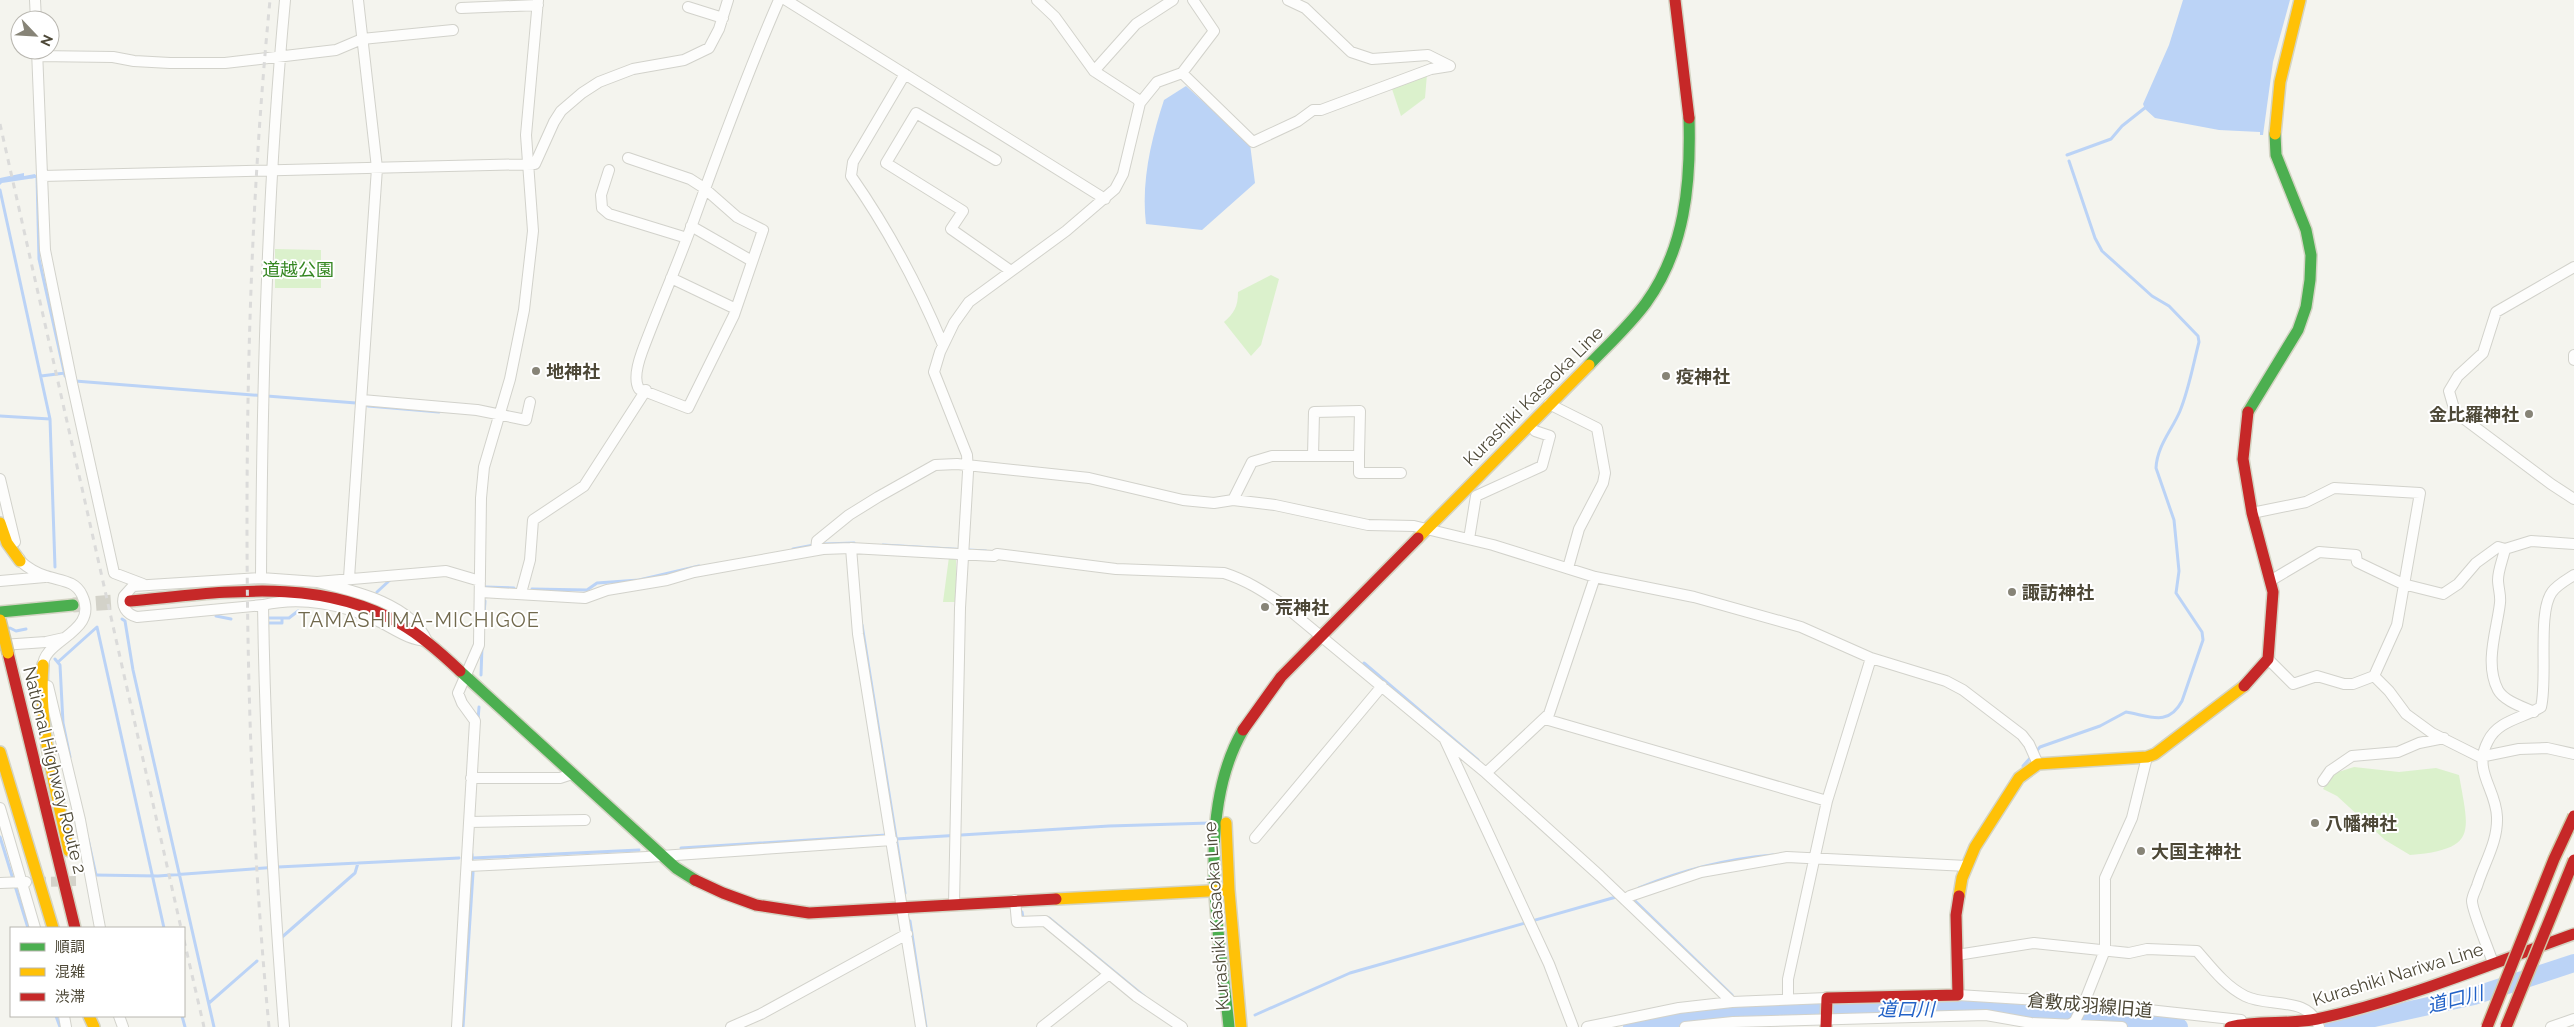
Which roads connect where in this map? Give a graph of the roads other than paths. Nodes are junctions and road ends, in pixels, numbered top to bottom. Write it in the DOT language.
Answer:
graph roads {
  1 [pos="285,0"];
  2 [pos="358,0"];
  3 [pos="728,0"];
  4 [pos="779,0"];
  5 [pos="786,0"];
  6 [pos="1038,0"];
  7 [pos="1172,0"];
  8 [pos="1193,0"];
  9 [pos="1288,0"];
  10 [pos="1675,0"];
  11 [pos="2300,0"];
  12 [pos="538,2"];
  13 [pos="688,7"];
  14 [pos="461,8"];
  15 [pos="723,18"];
  16 [pos="453,30"];
  17 [pos="362,39"];
  18 [pos="60,54"];
  19 [pos="280,57"];
  20 [pos="37,60"];
  21 [pos="1094,71"];
  22 [pos="1182,73"];
  23 [pos="906,74"];
  24 [pos="1140,103"];
  25 [pos="628,158"];
  26 [pos="996,160"];
  27 [pos="526,165"];
  28 [pos="377,168"];
  29 [pos="609,170"];
  30 [pos="272,171"];
  31 [pos="42,176"];
  32 [pos="704,188"];
  33 [pos="1105,199"];
  34 [pos="691,226"];
  35 [pos="687,238"];
  36 [pos="752,262"];
  37 [pos="2574,267"];
  38 [pos="1011,270"];
  39 [pos="671,278"];
  40 [pos="736,309"];
  41 [pos="944,344"];
  42 [pos="2574,355"];
  43 [pos="2574,360"];
  44 [pos="646,390"];
  45 [pos="362,400"];
  46 [pos="530,402"];
  47 [pos="1549,404"];
  48 [pos="498,413"];
  49 [pos="1535,431"];
  50 [pos="1313,456"];
  51 [pos="1359,456"];
  52 [pos="968,465"];
  53 [pos="1401,473"];
  54 [pos="0,479"];
  55 [pos="2574,499"];
  56 [pos="1233,500"];
  57 [pos="2252,513"];
  58 [pos="0,523"];
  59 [pos="1427,529"];
  60 [pos="1469,539"];
  61 [pos="2574,544"];
  62 [pos="816,547"];
  63 [pos="851,548"];
  64 [pos="2505,549"];
  65 [pos="962,551"];
  66 [pos="20,561"];
  67 [pos="1568,568"];
  68 [pos="2574,575"];
  69 [pos="48,577"];
  70 [pos="1595,577"];
  71 [pos="261,578"];
  72 [pos="349,578"];
  73 [pos="480,581"];
  74 [pos="2270,581"];
  75 [pos="0,582"];
  76 [pos="317,582"];
  77 [pos="145,584"];
  78 [pos="2403,584"];
  79 [pos="480,592"];
  80 [pos="522,593"];
  81 [pos="130,601"];
  82 [pos="73,605"];
  83 [pos="263,605"];
  84 [pos="0,612"];
  85 [pos="0,620"];
  86 [pos="1322,636"];
  87 [pos="65,638"];
  88 [pos="427,641"];
  89 [pos="4,649"];
  90 [pos="1870,658"];
  91 [pos="2268,659"];
  92 [pos="43,665"];
  93 [pos="465,675"];
  94 [pos="2374,676"];
  95 [pos="1382,686"];
  96 [pos="2534,712"];
  97 [pos="1545,719"];
  98 [pos="2444,738"];
  99 [pos="1444,739"];
  100 [pos="1237,744"];
  101 [pos="0,752"];
  102 [pos="2574,754"];
  103 [pos="2035,756"];
  104 [pos="2147,757"];
  105 [pos="2480,757"];
  106 [pos="1488,771"];
  107 [pos="572,774"];
  108 [pos="474,778"];
  109 [pos="2323,781"];
  110 [pos="1827,801"];
  111 [pos="0,808"];
  112 [pos="2574,816"];
  113 [pos="585,820"];
  114 [pos="472,822"];
  115 [pos="1255,838"];
  116 [pos="892,840"];
  117 [pos="661,855"];
  118 [pos="1814,856"];
  119 [pos="2574,860"];
  120 [pos="472,865"];
  121 [pos="1968,866"];
  122 [pos="32,882"];
  123 [pos="12,883"];
  124 [pos="1217,890"];
  125 [pos="1229,890"];
  126 [pos="1015,900"];
  127 [pos="1625,900"];
  128 [pos="954,904"];
  129 [pos="903,908"];
  130 [pos="34,927"];
  131 [pos="52,927"];
  132 [pos="75,927"];
  133 [pos="84,927"];
  134 [pos="100,927"];
  135 [pos="907,931"];
  136 [pos="2574,934"];
  137 [pos="2105,950"];
  138 [pos="1957,955"];
  139 [pos="2493,963"];
  140 [pos="1111,975"];
  141 [pos="1958,995"];
  142 [pos="1788,999"];
  143 [pos="1827,1000"];
  144 [pos="1732,1002"];
  145 [pos="2082,1006"];
  146 [pos="2574,1019"];
  147 [pos="1826,1021"];
  148 [pos="2251,1022"];
  149 [pos="1621,1023"];
  150 [pos="2072,1024"];
  151 [pos="2318,1024"];
  152 [pos="2030,1025"];
  153 [pos="284,1027"];
  154 [pos="457,1027"];
  155 [pos="732,1027"];
  156 [pos="922,1027"];
  157 [pos="1042,1027"];
  158 [pos="1182,1027"];
  159 [pos="1228,1027"];
  160 [pos="1242,1027"];
  161 [pos="1573,1027"];
  162 [pos="1587,1027"];
  163 [pos="1685,1027"];
  164 [pos="2122,1027"];
  165 [pos="2230,1027"];
  166 [pos="2487,1027"];
  167 [pos="2506,1027"];
  168 [pos="2551,1027"];
  1 -- 19 [label="street"];
  2 -- 17 [label="street"];
  3 -- 15 [label="street"];
  4 -- 32 [label="street"];
  5 -- 23 [label="street"];
  6 -- 21 [label="street"];
  7 -- 21 [label="street"];
  8 -- 22 [label="street"];
  9 -- 22 [label="street"];
  10 -- 47 [label="main road, Kurashiki Kasaoka Line"];
  11 -- 57 [label="main road"];
  12 -- 14 [label="street"];
  12 -- 27 [label="street"];
  13 -- 15 [label="street"];
  15 -- 27 [label="street"];
  16 -- 17 [label="street"];
  17 -- 19 [label="street"];
  17 -- 28 [label="street"];
  18 -- 19 [label="street"];
  19 -- 30 [label="street"];
  20 -- 31 [label="street"];
  21 -- 24 [label="street"];
  22 -- 24 [label="street"];
  23 -- 33 [label="street"];
  23 -- 41 [label="street"];
  24 -- 33 [label="street"];
  25 -- 32 [label="street"];
  26 -- 38 [label="street"];
  27 -- 28 [label="street"];
  27 -- 48 [label="street"];
  28 -- 30 [label="street"];
  28 -- 45 [label="street"];
  29 -- 35 [label="street"];
  30 -- 31 [label="street"];
  30 -- 71 [label="street"];
  31 -- 77 [label="street"];
  32 -- 34 [label="street"];
  32 -- 36 [label="street"];
  33 -- 38 [label="street"];
  34 -- 35 [label="street"];
  34 -- 36 [label="street"];
  35 -- 39 [label="street"];
  36 -- 40 [label="street"];
  37 -- 55 [label="street"];
  38 -- 41 [label="street"];
  39 -- 40 [label="street"];
  39 -- 44 [label="street"];
  40 -- 44 [label="street"];
  41 -- 52 [label="street"];
  42 -- 43 [label="street"];
  44 -- 80 [label="street"];
  45 -- 48 [label="street"];
  45 -- 72 [label="street"];
  46 -- 48 [label="street"];
  47 -- 59 [label="main road, Kurashiki Kasaoka Line"];
  47 -- 67 [label="street"];
  48 -- 73 [label="street"];
  49 -- 60 [label="street"];
  50 -- 51 [label="street"];
  50 -- 51 [label="street"];
  50 -- 56 [label="street"];
  51 -- 53 [label="street"];
  52 -- 56 [label="street"];
  52 -- 62 [label="street"];
  52 -- 65 [label="street"];
  54 -- 66 [label="street"];
  56 -- 59 [label="street"];
  57 -- 74 [label="main road"];
  57 -- 78 [label="street"];
  58 -- 66 [label="main road"];
  59 -- 60 [label="street"];
  59 -- 86 [label="main road, Kurashiki Kasaoka Line"];
  60 -- 67 [label="street"];
  61 -- 64 [label="street"];
  62 -- 63 [label="street"];
  62 -- 80 [label="street"];
  63 -- 65 [label="street"];
  63 -- 116 [label="street"];
  64 -- 78 [label="street"];
  64 -- 96 [label="street"];
  65 -- 86 [label="street"];
  65 -- 128 [label="street"];
  66 -- 69 [label="street"];
  67 -- 70 [label="street"];
  68 -- 96 [label="street"];
  69 -- 75 [label="street"];
  69 -- 87 [label="street"];
  70 -- 90 [label="street"];
  70 -- 97 [label="street"];
  71 -- 76 [label="street"];
  71 -- 77 [label="street"];
  72 -- 73 [label="street"];
  72 -- 76 [label="street"];
  73 -- 79 [label="street"];
  74 -- 78 [label="street"];
  74 -- 91 [label="main road"];
  76 -- 88 [label="street"];
  77 -- 83 [label="street"];
  78 -- 94 [label="street"];
  79 -- 80 [label="street"];
  79 -- 93 [label="street"];
  81 -- 88 [label="main road"];
  82 -- 84 [label="main road"];
  83 -- 88 [label="street"];
  83 -- 153 [label="street"];
  85 -- 89 [label="main road, National Highway Route 2, bridge"];
  86 -- 95 [label="street"];
  86 -- 100 [label="main road, Kurashiki Kasaoka Line"];
  87 -- 89 [label="street"];
  87 -- 92 [label="street"];
  88 -- 93 [label="main road"];
  89 -- 132 [label="main road, National Highway Route 2"];
  90 -- 103 [label="street"];
  90 -- 110 [label="street"];
  91 -- 94 [label="street"];
  91 -- 104 [label="main road"];
  92 -- 133 [label="main road"];
  92 -- 134 [label="street"];
  93 -- 107 [label="main road"];
  93 -- 108 [label="street"];
  94 -- 98 [label="street"];
  95 -- 99 [label="street"];
  95 -- 115 [label="street"];
  96 -- 105 [label="street"];
  97 -- 106 [label="street"];
  97 -- 110 [label="street"];
  98 -- 105 [label="street"];
  98 -- 109 [label="street"];
  99 -- 106 [label="street"];
  99 -- 161 [label="street"];
  100 -- 124 [label="main road, Kurashiki Kasaoka Line"];
  100 -- 125 [label="main road, Kurashiki Kasaoka Line"];
  101 -- 131 [label="main road"];
  102 -- 105 [label="street"];
  103 -- 104 [label="main road"];
  103 -- 121 [label="main road"];
  104 -- 137 [label="street"];
  105 -- 139 [label="street"];
  106 -- 127 [label="street"];
  107 -- 108 [label="street"];
  107 -- 117 [label="main road"];
  108 -- 114 [label="street"];
  110 -- 118 [label="street"];
  111 -- 123 [label="street"];
  112 -- 166 [label="main road, bridge"];
  113 -- 114 [label="street"];
  114 -- 120 [label="street"];
  116 -- 117 [label="street"];
  116 -- 129 [label="street"];
  117 -- 120 [label="street"];
  117 -- 129 [label="main road"];
  118 -- 121 [label="street"];
  118 -- 127 [label="street"];
  118 -- 142 [label="street"];
  119 -- 167 [label="main road, bridge"];
  120 -- 154 [label="street"];
  121 -- 138 [label="main road"];
  122 -- 123 [label="street"];
  123 -- 130 [label="street"];
  124 -- 125 [label="main road"];
  124 -- 126 [label="main road"];
  124 -- 159 [label="main road, Kurashiki Kasaoka Line"];
  125 -- 160 [label="main road, Kurashiki Kasaoka Line"];
  126 -- 128 [label="main road"];
  126 -- 140 [label="street"];
  127 -- 144 [label="street"];
  128 -- 129 [label="main road"];
  129 -- 135 [label="street"];
  135 -- 155 [label="street"];
  135 -- 156 [label="street"];
  136 -- 139 [label="main road, Kurashiki Nariwa Line"];
  137 -- 138 [label="street"];
  137 -- 145 [label="street"];
  137 -- 151 [label="street"];
  138 -- 141 [label="main road"];
  139 -- 151 [label="main road, Kurashiki Nariwa Line"];
  140 -- 157 [label="street"];
  140 -- 158 [label="street"];
  141 -- 143 [label="main road"];
  141 -- 145 [label="street, 倉敷成羽線旧道"];
  142 -- 143 [label="street"];
  142 -- 144 [label="street"];
  143 -- 147 [label="main road"];
  144 -- 149 [label="street"];
  145 -- 148 [label="street, 倉敷成羽線旧道"];
  145 -- 150 [label="street"];
  146 -- 168 [label="street"];
  147 -- 152 [label="street"];
  147 -- 163 [label="street"];
  148 -- 151 [label="main road, Kurashiki Nariwa Line"];
  148 -- 165 [label="main road, Kurashiki Nariwa Line"];
  149 -- 162 [label="street"];
  150 -- 152 [label="street"];
  150 -- 164 [label="street"];
}
